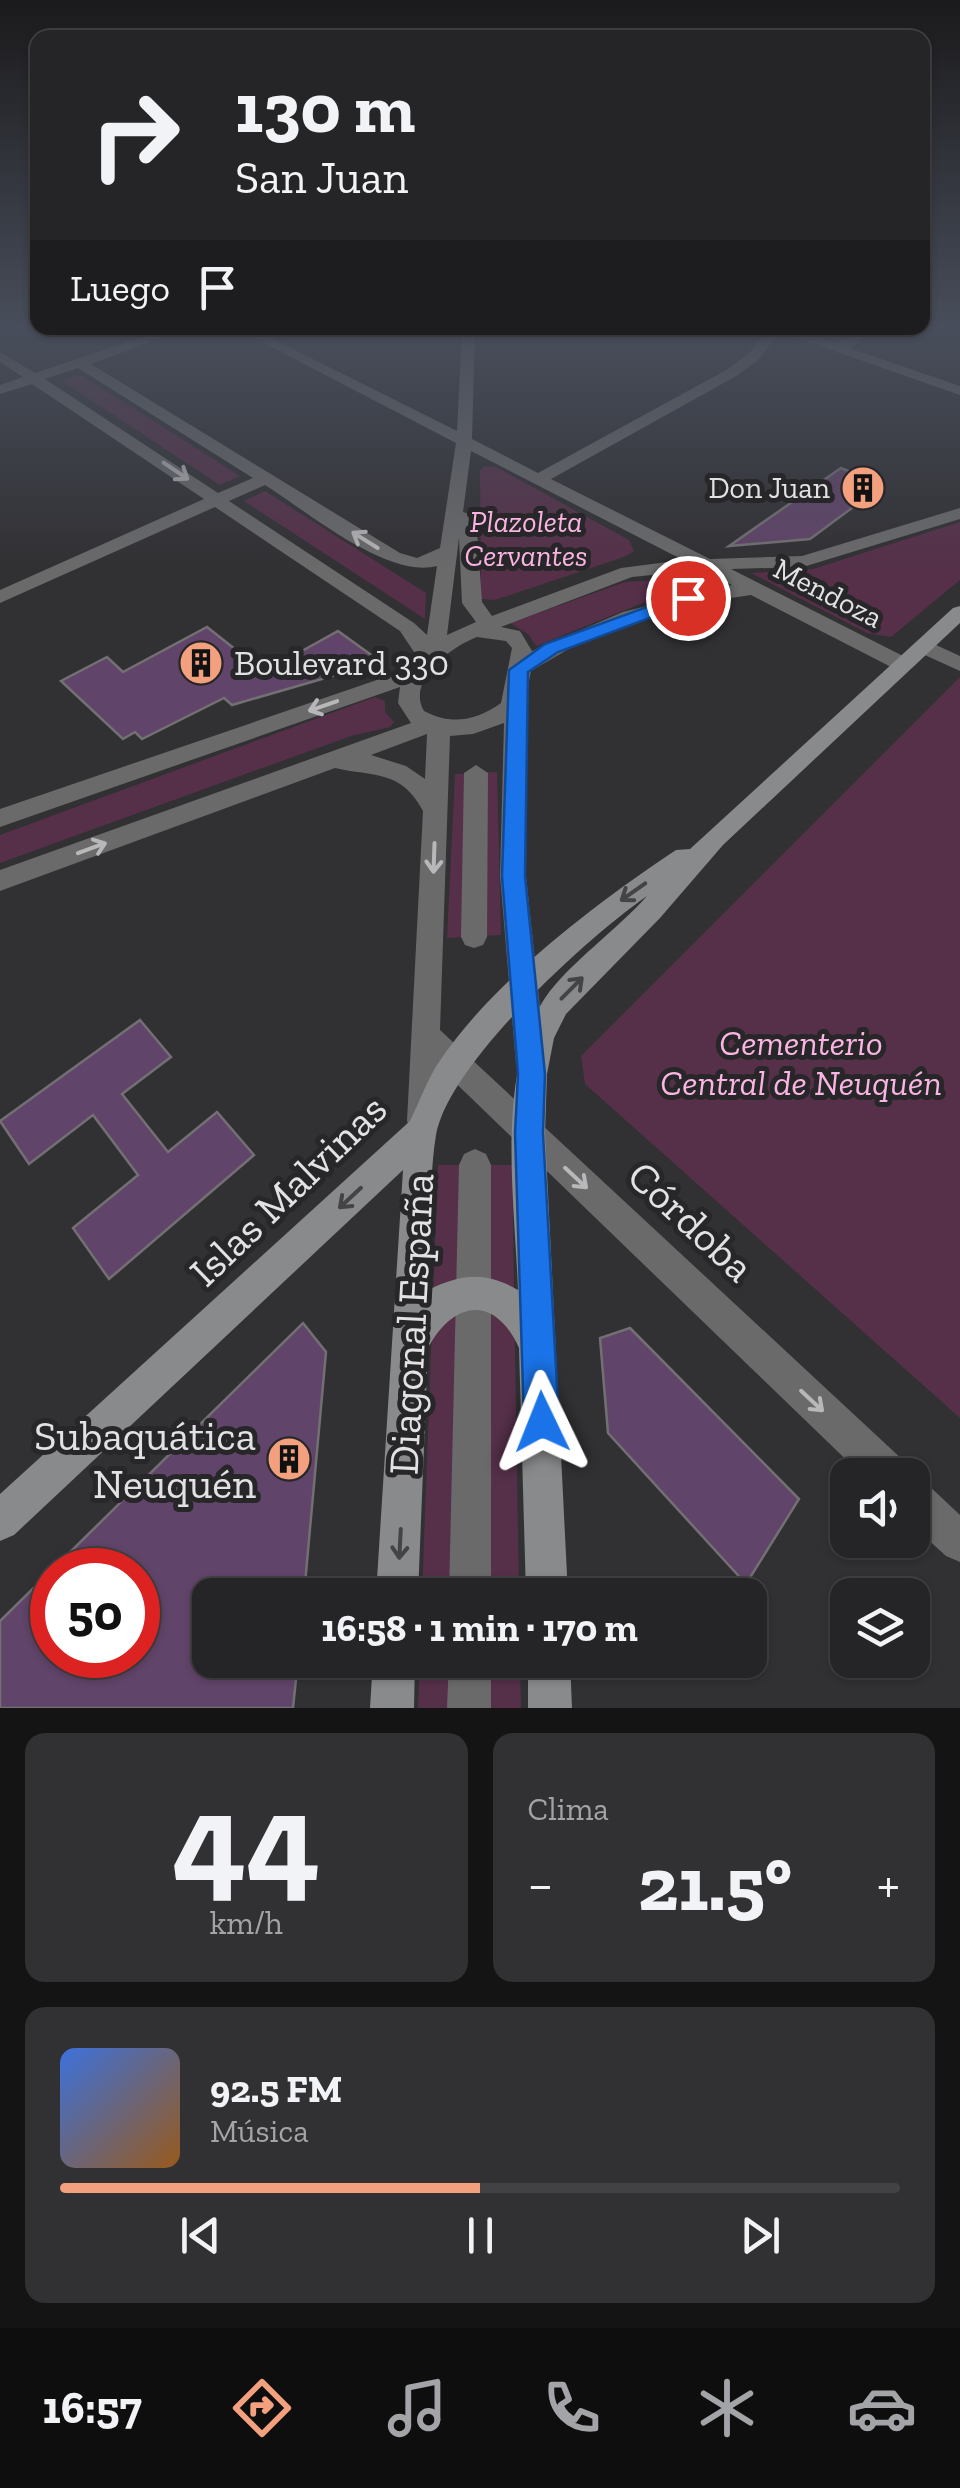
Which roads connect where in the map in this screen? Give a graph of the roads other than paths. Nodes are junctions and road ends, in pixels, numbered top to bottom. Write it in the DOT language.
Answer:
graph roads {
  1 [pos="85,410"];
  2 [pos="156,410"];
  3 [pos="405,410"];
  4 [pos="465,410"];
  5 [pos="665,410"];
  6 [pos="464,441"];
  7 [pos="266,478"];
  8 [pos="539,479"];
  9 [pos="218,500"];
  10 [pos="960,513"];
  11 [pos="640,530"];
  12 [pos="450,548"];
  13 [pos="710,566"];
  14 [pos="628,572"];
  15 [pos="754,589"];
  16 [pos="0,597"];
  17 [pos="960,612"];
  18 [pos="483,629"];
  19 [pos="923,646"];
  20 [pos="426,662"];
  21 [pos="902,664"];
  22 [pos="960,664"];
  23 [pos="518,670"];
  24 [pos="516,696"];
  25 [pos="436,725"];
  26 [pos="322,764"];
  27 [pos="476,773"];
  28 [pos="436,813"];
  29 [pos="0,818"];
  30 [pos="714,838"];
  31 [pos="0,881"];
  32 [pos="474,937"];
  33 [pos="524,989"];
  34 [pos="428,1036"];
  35 [pos="454,1062"];
  36 [pos="532,1074"];
  37 [pos="421,1132"];
  38 [pos="529,1133"];
  39 [pos="475,1165"];
  40 [pos="474,1291"];
  41 [pos="410,1347"];
  42 [pos="539,1353"];
  43 [pos="872,1458"];
  44 [pos="930,1514"];
  45 [pos="0,1521"];
  46 [pos="960,1542"];
  47 [pos="399,1578"];
  48 [pos="470,1578"];
  49 [pos="546,1578"];
  50 [pos="393,1678"];
  51 [pos="470,1678"];
  52 [pos="549,1678"];
  53 [pos="392,1708"];
  54 [pos="469,1708"];
  55 [pos="550,1708"];
  1 -- 9 [label="street, one-way"];
  2 -- 7 [label="street"];
  3 -- 6 [label="street, Mendoza"];
  4 -- 6 [label="street"];
  5 -- 8 [label="street"];
  6 -- 8 [label="street, Mendoza"];
  6 -- 12 [label="street"];
  6 -- 18 [label="street"];
  7 -- 9 [label="street"];
  12 -- 7 [label="street, one-way"];
  8 -- 11 [label="street, Mendoza"];
  9 -- 16 [label="street"];
  9 -- 20 [label="street"];
  10 -- 13 [label="street"];
  11 -- 13 [label="street, Mendoza"];
  11 -- 14 [label="street"];
  12 -- 20 [label="street"];
  13 -- 14 [label="street"];
  13 -- 15 [label="street, Mendoza"];
  14 -- 18 [label="street"];
  15 -- 21 [label="street, Mendoza"];
  15 -- 23 [label="street"];
  17 -- 19 [label="main road, Islas Malvinas"];
  18 -- 20 [label="street"];
  18 -- 23 [label="street"];
  19 -- 21 [label="main road, Islas Malvinas"];
  19 -- 22 [label="street"];
  20 -- 25 [label="street"];
  20 -- 29 [label="street, one-way"];
  21 -- 30 [label="main road, Islas Malvinas"];
  23 -- 24 [label="street"];
  24 -- 25 [label="street"];
  24 -- 33 [label="street"];
  25 -- 26 [label="street"];
  25 -- 28 [label="street, Diagonal España"];
  26 -- 28 [label="street"];
  31 -- 26 [label="street, one-way"];
  27 -- 32 [label="street"];
  28 -- 34 [label="street, Diagonal España, one-way"];
  30 -- 33 [label="main road, Islas Malvinas, one-way"];
  36 -- 30 [label="main road, Islas Malvinas, one-way"];
  33 -- 35 [label="main road, Islas Malvinas"];
  33 -- 36 [label="street"];
  34 -- 35 [label="street, Córdoba"];
  34 -- 37 [label="street, Diagonal España"];
  35 -- 37 [label="main road, Islas Malvinas"];
  35 -- 38 [label="street, Córdoba"];
  36 -- 38 [label="main road"];
  37 -- 41 [label="main road, Diagonal España"];
  37 -- 45 [label="main road, Islas Malvinas, one-way"];
  38 -- 42 [label="main road"];
  38 -- 43 [label="street, Córdoba, one-way"];
  39 -- 40 [label="street"];
  40 -- 41 [label="main road"];
  40 -- 42 [label="main road"];
  40 -- 48 [label="street"];
  41 -- 47 [label="main road, Diagonal España, one-way"];
  42 -- 49 [label="main road"];
  44 -- 46 [label="street"];
  50 -- 53 [label="main road"];
  51 -- 54 [label="street"];
  52 -- 55 [label="main road"];
}
